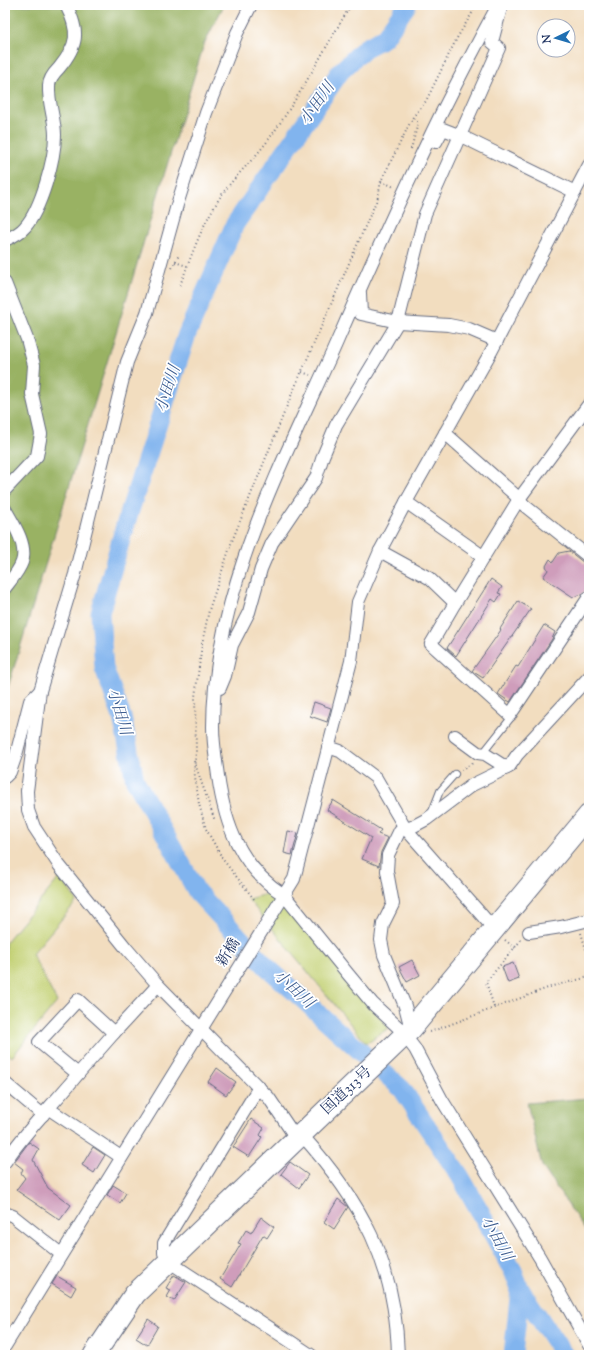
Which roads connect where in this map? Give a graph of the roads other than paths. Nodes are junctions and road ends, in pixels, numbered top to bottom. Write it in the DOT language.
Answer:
graph roads {
  1 [pos="66,5"];
  2 [pos="251,5"];
  3 [pos="498,5"];
  4 [pos="502,5"];
  5 [pos="461,136"];
  6 [pos="589,165"];
  7 [pos="411,179"];
  8 [pos="575,192"];
  9 [pos="5,240"];
  10 [pos="5,283"];
  11 [pos="360,288"];
  12 [pos="398,322"];
  13 [pos="497,341"];
  14 [pos="588,406"];
  15 [pos="445,433"];
  16 [pos="5,490"];
  17 [pos="519,499"];
  18 [pos="406,502"];
  19 [pos="5,509"];
  20 [pos="380,552"];
  21 [pos="484,557"];
  22 [pos="589,557"];
  23 [pos="5,588"];
  24 [pos="589,597"];
  25 [pos="455,603"];
  26 [pos="589,677"];
  27 [pos="40,691"];
  28 [pos="213,703"];
  29 [pos="510,715"];
  30 [pos="455,736"];
  31 [pos="328,747"];
  32 [pos="480,756"];
  33 [pos="507,768"];
  34 [pos="455,774"];
  35 [pos="5,777"];
  36 [pos="589,815"];
  37 [pos="431,816"];
  38 [pos="405,828"];
  39 [pos="282,898"];
  40 [pos="584,921"];
  41 [pos="494,929"];
  42 [pos="529,932"];
  43 [pos="158,985"];
  44 [pos="203,1026"];
  45 [pos="114,1033"];
  46 [pos="404,1036"];
  47 [pos="78,1074"];
  48 [pos="5,1083"];
  49 [pos="260,1087"];
  50 [pos="46,1112"];
  51 [pos="301,1134"];
  52 [pos="9,1147"];
  53 [pos="121,1157"];
  54 [pos="5,1162"];
  55 [pos="5,1213"];
  56 [pos="61,1254"];
  57 [pos="168,1261"];
  58 [pos="589,1345"];
  59 [pos="5,1346"];
  60 [pos="94,1355"];
  61 [pos="311,1355"];
  62 [pos="398,1355"];
  1 -- 9 [label="street"];
  2 -- 27 [label="street"];
  3 -- 7 [label="street"];
  4 -- 5 [label="street"];
  5 -- 7 [label="street"];
  5 -- 8 [label="street"];
  5 -- 12 [label="street"];
  6 -- 8 [label="street, 新橋"];
  7 -- 11 [label="street"];
  8 -- 13 [label="street, 新橋"];
  10 -- 16 [label="street"];
  11 -- 12 [label="street"];
  11 -- 28 [label="street"];
  12 -- 13 [label="street"];
  12 -- 28 [label="street"];
  13 -- 15 [label="street, 新橋"];
  14 -- 17 [label="street"];
  15 -- 17 [label="street"];
  15 -- 18 [label="street, 新橋"];
  17 -- 21 [label="street"];
  17 -- 22 [label="street"];
  18 -- 20 [label="street, 新橋"];
  18 -- 21 [label="street"];
  19 -- 23 [label="street"];
  20 -- 25 [label="street"];
  20 -- 31 [label="street, 新橋"];
  21 -- 25 [label="street"];
  24 -- 29 [label="street"];
  25 -- 29 [label="street"];
  26 -- 33 [label="street"];
  27 -- 35 [label="street"];
  27 -- 43 [label="street"];
  28 -- 39 [label="street"];
  29 -- 32 [label="lane"];
  30 -- 32 [label="street"];
  31 -- 38 [label="street"];
  31 -- 39 [label="street, 新橋"];
  32 -- 33 [label="street"];
  33 -- 37 [label="street"];
  34 -- 37 [label="lane"];
  36 -- 41 [label="highway, 国道313号"];
  37 -- 38 [label="street"];
  38 -- 41 [label="street"];
  38 -- 46 [label="street"];
  39 -- 44 [label="street, 新橋"];
  39 -- 46 [label="street"];
  40 -- 42 [label="street"];
  41 -- 46 [label="highway, 国道313号"];
  43 -- 44 [label="street"];
  43 -- 45 [label="street"];
  44 -- 49 [label="street"];
  44 -- 53 [label="street, 新橋"];
  45 -- 47 [label="street"];
  45 -- 47 [label="street"];
  46 -- 51 [label="highway, 国道313号"];
  46 -- 58 [label="street"];
  47 -- 50 [label="street"];
  48 -- 50 [label="street"];
  49 -- 51 [label="street"];
  49 -- 57 [label="street"];
  50 -- 52 [label="street"];
  50 -- 53 [label="street"];
  51 -- 57 [label="highway, 国道313号"];
  51 -- 62 [label="street"];
  52 -- 54 [label="street"];
  53 -- 56 [label="street, 新橋"];
  55 -- 56 [label="street"];
  56 -- 59 [label="street, 新橋"];
  57 -- 60 [label="highway, 国道313号"];
  57 -- 61 [label="street"];
}
